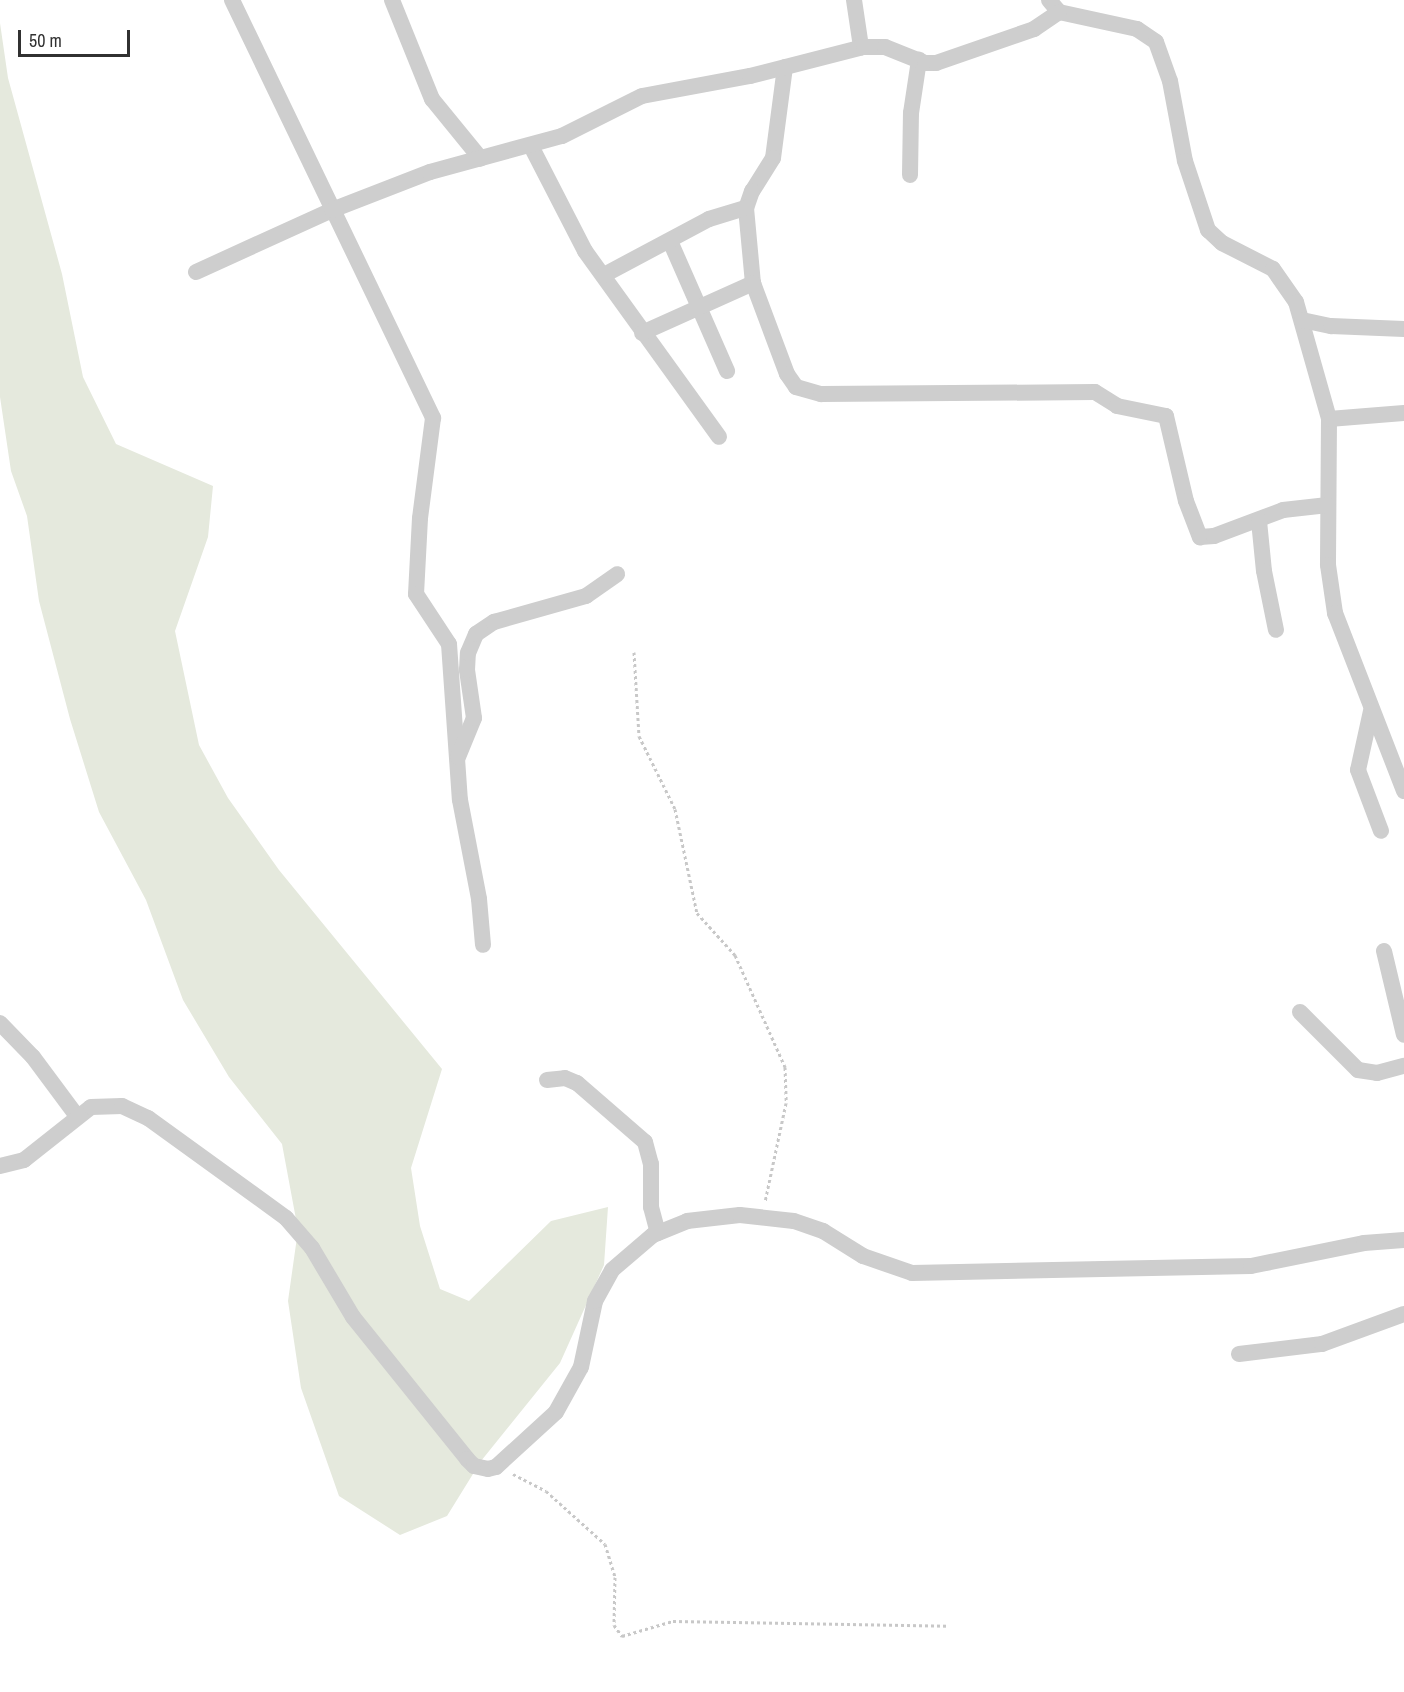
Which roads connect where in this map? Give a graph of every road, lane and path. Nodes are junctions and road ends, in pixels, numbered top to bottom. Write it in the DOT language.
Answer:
graph roads {
  1 [pos="232,0"];
  2 [pos="392,0"];
  3 [pos="854,0"];
  4 [pos="1054,6"];
  5 [pos="861,47"];
  6 [pos="919,60"];
  7 [pos="785,67"];
  8 [pos="531,146"];
  9 [pos="481,159"];
  10 [pos="910,175"];
  11 [pos="746,208"];
  12 [pos="332,210"];
  13 [pos="670,240"];
  14 [pos="196,272"];
  15 [pos="604,275"];
  16 [pos="753,283"];
  17 [pos="696,309"];
  18 [pos="1302,320"];
  19 [pos="1404,329"];
  20 [pos="642,333"];
  21 [pos="727,371"];
  22 [pos="1404,413"];
  23 [pos="1329,419"];
  24 [pos="720,437"];
  25 [pos="1328,505"];
  26 [pos="1259,520"];
  27 [pos="616,574"];
  28 [pos="1276,630"];
  29 [pos="634,652"];
  30 [pos="1371,711"];
  31 [pos="458,758"];
  32 [pos="1404,791"];
  33 [pos="1381,831"];
  34 [pos="483,945"];
  35 [pos="1383,951"];
  36 [pos="1300,1012"];
  37 [pos="0,1023"];
  38 [pos="1404,1035"];
  39 [pos="1404,1066"];
  40 [pos="548,1080"];
  41 [pos="76,1115"];
  42 [pos="0,1166"];
  43 [pos="761,1216"];
  44 [pos="658,1233"];
  45 [pos="1404,1240"];
  46 [pos="1404,1314"];
  47 [pos="1239,1354"];
  48 [pos="498,1465"];
  49 [pos="948,1626"];
  1 -- 12 [label="street"];
  2 -- 9 [label="street"];
  3 -- 5 [label="street"];
  4 -- 6 [label="street"];
  4 -- 18 [label="street"];
  5 -- 6 [label="street"];
  5 -- 7 [label="street"];
  6 -- 10 [label="street"];
  7 -- 8 [label="street"];
  7 -- 11 [label="street"];
  8 -- 9 [label="street"];
  8 -- 15 [label="street"];
  9 -- 12 [label="street"];
  11 -- 13 [label="street"];
  11 -- 16 [label="street"];
  12 -- 14 [label="street"];
  12 -- 31 [label="street"];
  13 -- 15 [label="street"];
  13 -- 17 [label="street"];
  15 -- 20 [label="street"];
  16 -- 17 [label="street"];
  16 -- 26 [label="street"];
  17 -- 20 [label="street"];
  17 -- 21 [label="street"];
  18 -- 19 [label="street"];
  18 -- 23 [label="street"];
  20 -- 24 [label="street"];
  22 -- 23 [label="street"];
  23 -- 25 [label="street"];
  25 -- 26 [label="street"];
  25 -- 30 [label="street"];
  26 -- 28 [label="street"];
  27 -- 31 [label="street"];
  29 -- 43 [label="path"];
  30 -- 32 [label="street"];
  30 -- 33 [label="street"];
  31 -- 34 [label="street"];
  35 -- 38 [label="street"];
  36 -- 39 [label="street"];
  37 -- 41 [label="street"];
  40 -- 44 [label="street"];
  41 -- 42 [label="street"];
  41 -- 48 [label="street"];
  43 -- 44 [label="street"];
  43 -- 45 [label="street"];
  44 -- 48 [label="street"];
  46 -- 47 [label="street"];
  48 -- 49 [label="path"];
}
